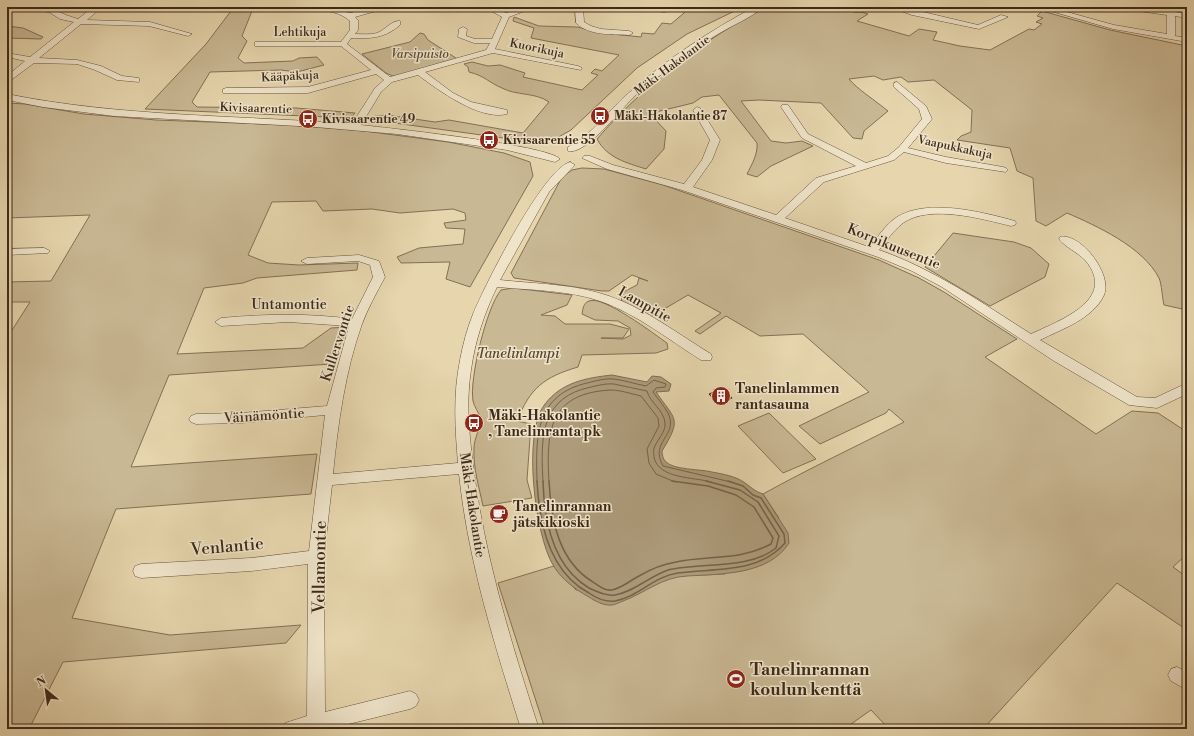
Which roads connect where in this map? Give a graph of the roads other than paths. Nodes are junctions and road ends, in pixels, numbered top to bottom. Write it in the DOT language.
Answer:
graph roads {
  1 [pos="22,7"];
  2 [pos="98,7"];
  3 [pos="386,7"];
  4 [pos="488,7"];
  5 [pos="532,7"];
  6 [pos="579,7"];
  7 [pos="628,7"];
  8 [pos="759,7"];
  9 [pos="894,7"];
  10 [pos="928,7"];
  11 [pos="1042,7"];
  12 [pos="1124,7"];
  13 [pos="272,9"];
  14 [pos="665,10"];
  15 [pos="1171,11"];
  16 [pos="915,14"];
  17 [pos="352,15"];
  18 [pos="506,16"];
  19 [pos="1187,16"];
  20 [pos="1004,17"];
  21 [pos="81,22"];
  22 [pos="397,22"];
  23 [pos="463,29"];
  24 [pos="629,33"];
  25 [pos="188,34"];
  26 [pos="350,36"];
  27 [pos="1172,38"];
  28 [pos="1187,40"];
  29 [pos="494,42"];
  30 [pos="258,44"];
  31 [pos="343,44"];
  32 [pos="491,50"];
  33 [pos="7,56"];
  34 [pos="31,60"];
  35 [pos="578,68"];
  36 [pos="378,71"];
  37 [pos="421,73"];
  38 [pos="7,80"];
  39 [pos="136,80"];
  40 [pos="389,80"];
  41 [pos="896,84"];
  42 [pos="226,91"];
  43 [pos="7,97"];
  44 [pos="785,107"];
  45 [pos="697,110"];
  46 [pos="504,112"];
  47 [pos="355,127"];
  48 [pos="593,134"];
  49 [pos="902,149"];
  50 [pos="569,150"];
  51 [pos="527,151"];
  52 [pos="587,156"];
  53 [pos="556,160"];
  54 [pos="573,165"];
  55 [pos="865,166"];
  56 [pos="610,168"];
  57 [pos="1003,170"];
  58 [pos="555,177"];
  59 [pos="686,188"];
  60 [pos="778,220"];
  61 [pos="1011,223"];
  62 [pos="1064,239"];
  63 [pos="44,251"];
  64 [pos="7,252"];
  65 [pos="871,252"];
  66 [pos="307,261"];
  67 [pos="494,283"];
  68 [pos="221,322"];
  69 [pos="356,323"];
  70 [pos="1031,339"];
  71 [pos="706,357"];
  72 [pos="1187,388"];
  73 [pos="333,410"];
  74 [pos="196,419"];
  75 [pos="466,468"];
  76 [pos="325,480"];
  77 [pos="316,556"];
  78 [pos="142,571"];
  79 [pos="410,700"];
  80 [pos="316,722"];
  81 [pos="292,729"];
  82 [pos="530,729"];
  1 -- 21 [label="street"];
  2 -- 21 [label="street"];
  3 -- 17 [label="street"];
  4 -- 18 [label="street"];
  5 -- 18 [label="street"];
  6 -- 24 [label="street"];
  7 -- 14 [label="street"];
  8 -- 48 [label="street, Mäki-Hakolantie"];
  9 -- 16 [label="street"];
  10 -- 16 [label="street"];
  11 -- 27 [label="street"];
  12 -- 15 [label="street"];
  13 -- 17 [label="street"];
  15 -- 19 [label="street"];
  15 -- 27 [label="street"];
  16 -- 20 [label="street"];
  17 -- 26 [label="street"];
  18 -- 29 [label="street"];
  21 -- 25 [label="street"];
  21 -- 34 [label="street"];
  22 -- 26 [label="street"];
  23 -- 29 [label="street"];
  26 -- 31 [label="street"];
  27 -- 28 [label="street"];
  29 -- 32 [label="street"];
  30 -- 31 [label="street, Lehtikuja"];
  31 -- 36 [label="street"];
  32 -- 35 [label="street, Kuorikuja"];
  32 -- 37 [label="street"];
  33 -- 34 [label="street"];
  34 -- 38 [label="street"];
  34 -- 39 [label="street"];
  36 -- 40 [label="street"];
  36 -- 42 [label="street, Kääpäkuja"];
  37 -- 40 [label="street"];
  37 -- 46 [label="street"];
  40 -- 47 [label="street"];
  41 -- 49 [label="street"];
  43 -- 47 [label="street, Kivisaarentie"];
  44 -- 55 [label="street"];
  45 -- 59 [label="street"];
  47 -- 51 [label="street, Kivisaarentie"];
  48 -- 50 [label="street, Mäki-Hakolantie"];
  48 -- 52 [label="street, Mäki-Hakolantie"];
  49 -- 55 [label="street"];
  49 -- 57 [label="street, Vaapukkakuja"];
  50 -- 51 [label="street, Kivisaarentie"];
  50 -- 52 [label="street, Korpikuusentie"];
  50 -- 53 [label="street, Mäki-Hakolantie"];
  51 -- 53 [label="street, Kivisaarentie"];
  52 -- 54 [label="street, Mäki-Hakolantie"];
  52 -- 56 [label="street, Korpikuusentie"];
  53 -- 54 [label="street, Kivisaarentie"];
  53 -- 58 [label="street"];
  54 -- 56 [label="street, Korpikuusentie"];
  54 -- 58 [label="street, Mäki-Hakolantie"];
  55 -- 60 [label="street"];
  56 -- 59 [label="street, Korpikuusentie"];
  58 -- 67 [label="street, Mäki-Hakolantie"];
  59 -- 60 [label="street, Korpikuusentie"];
  60 -- 65 [label="street, Korpikuusentie"];
  61 -- 65 [label="street"];
  62 -- 70 [label="street"];
  63 -- 64 [label="street"];
  65 -- 70 [label="street, Korpikuusentie"];
  66 -- 69 [label="street, Kullervontie"];
  67 -- 71 [label="street, Lampitie"];
  67 -- 75 [label="street, Mäki-Hakolantie"];
  68 -- 69 [label="street, Untamontie"];
  69 -- 73 [label="street, Kullervontie"];
  70 -- 72 [label="street, Korpikuusentie"];
  73 -- 74 [label="street, Väinämöntie"];
  73 -- 76 [label="street, Kullervontie"];
  75 -- 76 [label="street"];
  75 -- 82 [label="street, Mäki-Hakolantie"];
  76 -- 77 [label="street, Vellamontie"];
  77 -- 78 [label="street, Venlantie"];
  77 -- 80 [label="street, Vellamontie"];
  79 -- 80 [label="street"];
  80 -- 81 [label="street"];
}
